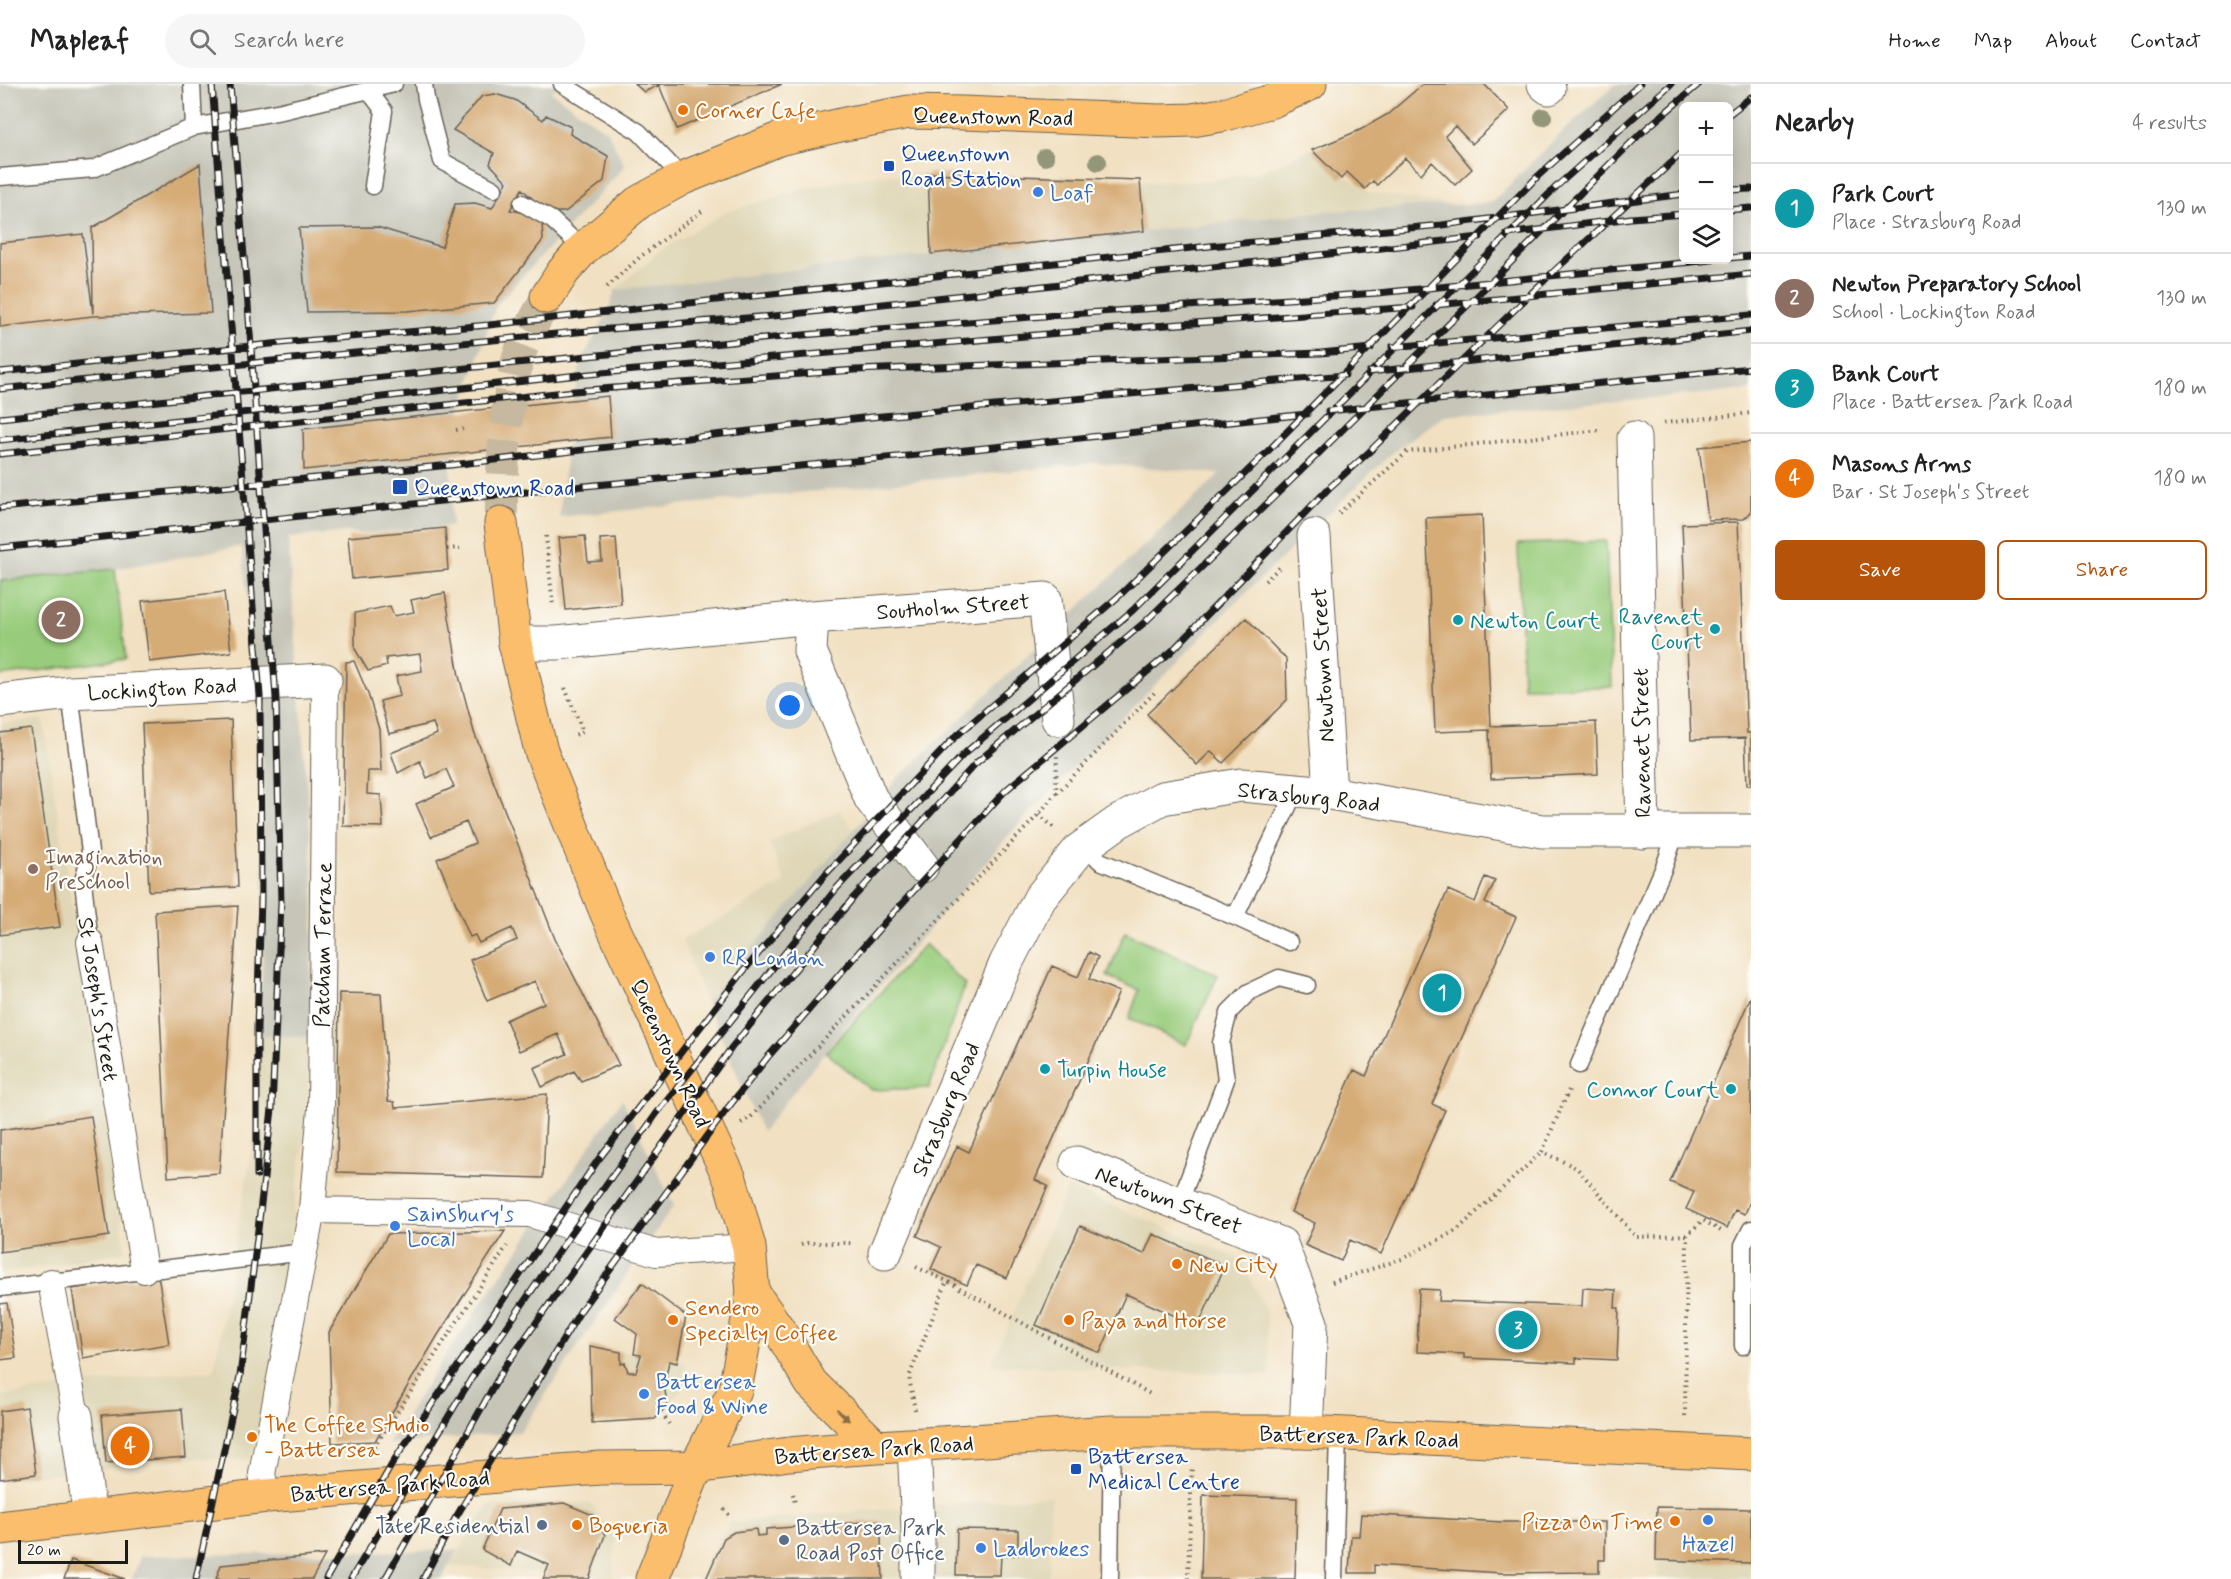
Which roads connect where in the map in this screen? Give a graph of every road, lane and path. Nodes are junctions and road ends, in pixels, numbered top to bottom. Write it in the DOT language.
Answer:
graph roads {
  1 [pos="192,84"];
  2 [pos="394,84"];
  3 [pos="424,84"];
  4 [pos="562,84"];
  5 [pos="1310,84"];
  6 [pos="368,90"];
  7 [pos="588,91"];
  8 [pos="194,127"];
  9 [pos="0,177"];
  10 [pos="683,178"];
  11 [pos="373,186"];
  12 [pos="494,189"];
  13 [pos="522,203"];
  14 [pos="706,208"];
  15 [pos="583,249"];
  16 [pos="607,287"];
  17 [pos="547,297"];
  18 [pos="1751,413"];
  19 [pos="463,429"];
  20 [pos="456,430"];
  21 [pos="1602,430"];
  22 [pos="1647,431"];
  23 [pos="501,523"];
  24 [pos="546,536"];
  25 [pos="1314,536"];
  26 [pos="460,548"];
  27 [pos="447,549"];
  28 [pos="1265,580"];
  29 [pos="554,616"];
  30 [pos="812,617"];
  31 [pos="515,643"];
  32 [pos="325,680"];
  33 [pos="564,683"];
  34 [pos="1156,691"];
  35 [pos="70,693"];
  36 [pos="0,701"];
  37 [pos="1058,719"];
  38 [pos="583,732"];
  39 [pos="1296,790"];
  40 [pos="1329,793"];
  41 [pos="1056,794"];
  42 [pos="1751,831"];
  43 [pos="1643,832"];
  44 [pos="1676,832"];
  45 [pos="1085,845"];
  46 [pos="922,866"];
  47 [pos="1235,917"];
  48 [pos="90,942"];
  49 [pos="1289,942"];
  50 [pos="1307,985"];
  51 [pos="1579,1065"];
  52 [pos="735,1128"];
  53 [pos="1542,1152"];
  54 [pos="1077,1163"];
  55 [pos="1179,1204"];
  56 [pos="312,1210"];
  57 [pos="1750,1230"];
  58 [pos="1687,1235"];
  59 [pos="510,1242"];
  60 [pos="801,1245"];
  61 [pos="749,1247"];
  62 [pos="305,1252"];
  63 [pos="885,1253"];
  64 [pos="144,1270"];
  65 [pos="51,1281"];
  66 [pos="947,1281"];
  67 [pos="0,1288"];
  68 [pos="753,1293"];
  69 [pos="1300,1293"];
  70 [pos="1743,1346"];
  71 [pos="1156,1397"];
  72 [pos="76,1416"];
  73 [pos="665,1418"];
  74 [pos="390,1423"];
  75 [pos="669,1424"];
  76 [pos="1112,1432"];
  77 [pos="1194,1432"];
  78 [pos="1306,1432"];
  79 [pos="1338,1433"];
  80 [pos="919,1445"];
  81 [pos="876,1447"];
  82 [pos="1685,1451"];
  83 [pos="1751,1454"];
  84 [pos="696,1467"];
  85 [pos="793,1494"];
  86 [pos="267,1496"];
  87 [pos="795,1503"];
  88 [pos="724,1509"];
  89 [pos="729,1515"];
  90 [pos="90,1517"];
  91 [pos="0,1528"];
  92 [pos="652,1579"];
  93 [pos="918,1579"];
  94 [pos="1110,1579"];
  95 [pos="1188,1579"];
  96 [pos="1334,1579"];
  1 -- 8 [label="lane"];
  2 -- 6 [label="lane"];
  3 -- 12 [label="lane"];
  4 -- 7 [label="lane"];
  5 -- 10 [label="main road, Queenstown Road"];
  6 -- 8 [label="lane"];
  6 -- 11 [label="lane"];
  7 -- 10 [label="lane"];
  8 -- 9 [label="lane"];
  10 -- 15 [label="main road, Queenstown Road"];
  13 -- 15 [label="lane"];
  14 -- 16 [label="path"];
  15 -- 17 [label="main road, Queenstown Road"];
  18 -- 22 [label="path"];
  19 -- 20 [label="path"];
  21 -- 25 [label="path"];
  22 -- 43 [label="street, Ravenet Street"];
  23 -- 31 [label="main road, Queenstown Road"];
  24 -- 29 [label="path"];
  25 -- 28 [label="path"];
  25 -- 40 [label="street, Newtown Street"];
  26 -- 27 [label="path"];
  30 -- 31 [label="street, Southolm Street"];
  30 -- 37 [label="street, Southolm Street"];
  30 -- 46 [label="street"];
  31 -- 61 [label="main road, Queenstown Road"];
  32 -- 35 [label="street, Lockington Road"];
  32 -- 56 [label="street, Patcham Terrace"];
  33 -- 38 [label="path"];
  34 -- 41 [label="path"];
  35 -- 36 [label="street, Lockington Road"];
  35 -- 48 [label="lane, St Joseph's Street"];
  37 -- 41 [label="path"];
  39 -- 40 [label="street, Strasburg Road"];
  39 -- 45 [label="street, Strasburg Road"];
  39 -- 47 [label="lane"];
  40 -- 43 [label="street, Strasburg Road"];
  41 -- 52 [label="path"];
  42 -- 44 [label="street, Strasburg Road"];
  43 -- 44 [label="street, Strasburg Road"];
  44 -- 51 [label="lane"];
  45 -- 47 [label="lane"];
  45 -- 63 [label="street, Strasburg Road"];
  47 -- 49 [label="lane"];
  48 -- 64 [label="street, St Joseph's Street"];
  50 -- 55 [label="lane"];
  51 -- 53 [label="path"];
  53 -- 58 [label="path"];
  53 -- 69 [label="path"];
  54 -- 55 [label="street, Newtown Street"];
  55 -- 69 [label="street, Newtown Street"];
  56 -- 61 [label="street"];
  56 -- 62 [label="street, Patcham Terrace"];
  57 -- 58 [label="path"];
  57 -- 70 [label="lane"];
  58 -- 82 [label="path"];
  59 -- 74 [label="path"];
  60 -- 63 [label="path"];
  61 -- 68 [label="main road, Queenstown Road"];
  62 -- 64 [label="lane"];
  62 -- 86 [label="street, Patcham Terrace"];
  63 -- 66 [label="path"];
  64 -- 65 [label="lane"];
  65 -- 67 [label="lane"];
  65 -- 72 [label="street"];
  66 -- 71 [label="path"];
  66 -- 80 [label="path"];
  68 -- 81 [label="main road, one-way"];
  68 -- 84 [label="main road, Queenstown Road"];
  69 -- 78 [label="street, Newtown Street"];
  72 -- 90 [label="street"];
  73 -- 75 [label="path"];
  76 -- 77 [label="main road, Battersea Park Road"];
  76 -- 80 [label="main road, Battersea Park Road"];
  76 -- 94 [label="lane"];
  77 -- 78 [label="main road, Battersea Park Road"];
  77 -- 95 [label="path"];
  78 -- 79 [label="main road, Battersea Park Road"];
  79 -- 82 [label="main road, Battersea Park Road"];
  79 -- 96 [label="lane"];
  80 -- 81 [label="main road, Battersea Park Road"];
  80 -- 93 [label="street"];
  81 -- 84 [label="main road, Battersea Park Road"];
  82 -- 83 [label="main road, Battersea Park Road"];
  84 -- 86 [label="main road, Battersea Park Road"];
  84 -- 92 [label="main road, Queenstown Road"];
  85 -- 87 [label="path"];
  86 -- 90 [label="main road, Battersea Park Road"];
  88 -- 89 [label="path"];
  90 -- 91 [label="main road, Battersea Park Road"];
}
